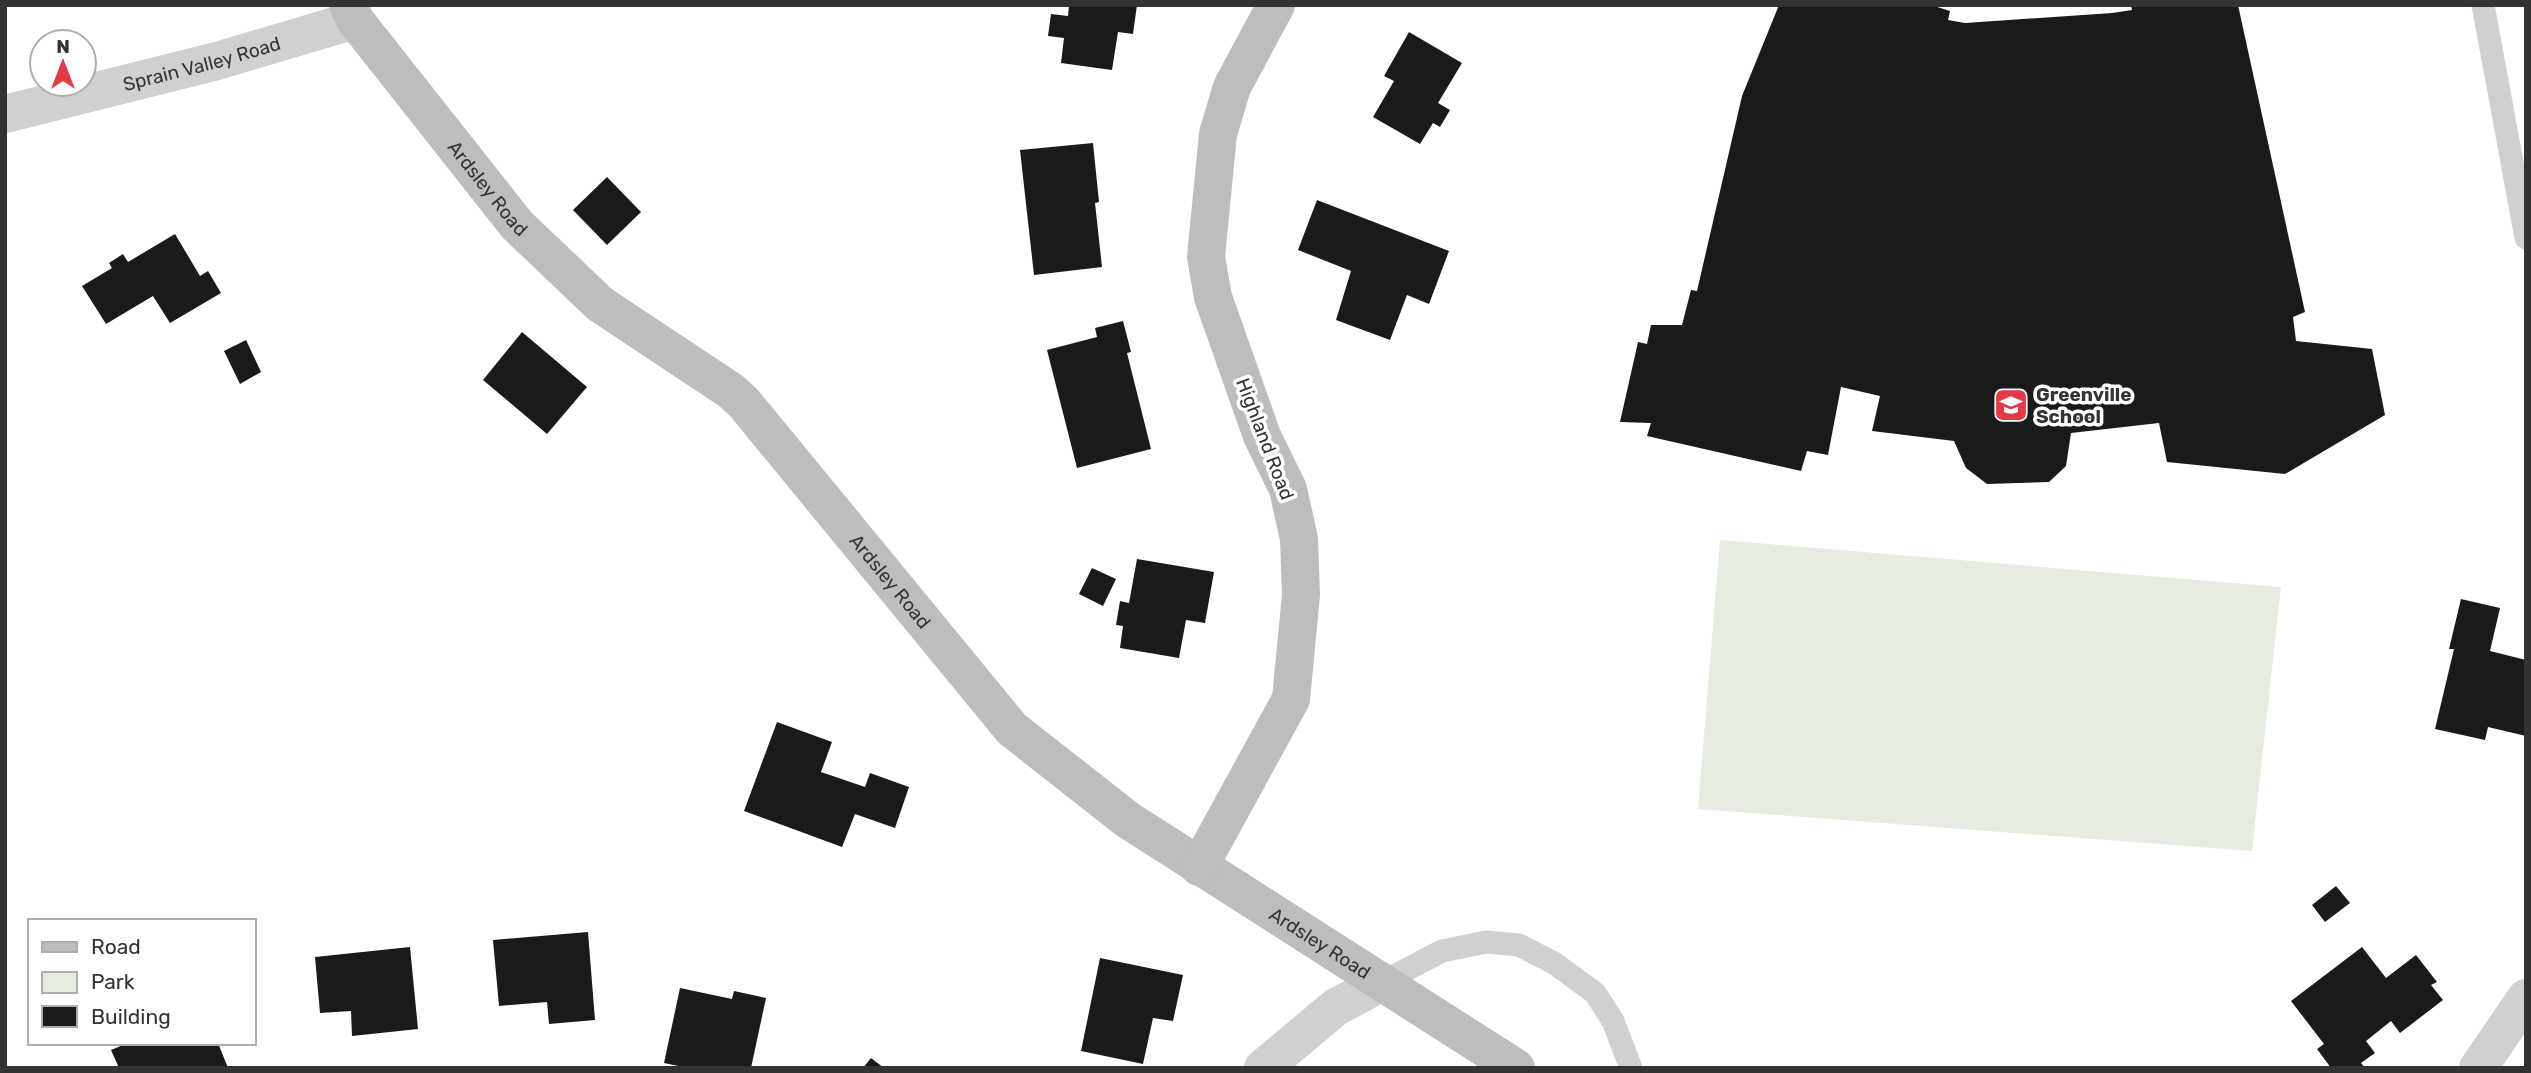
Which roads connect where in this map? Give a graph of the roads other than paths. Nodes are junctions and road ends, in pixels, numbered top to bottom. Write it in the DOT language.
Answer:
graph roads {
  1 [pos="1276,5"];
  2 [pos="2483,5"];
  3 [pos="352,12"];
  4 [pos="5,114"];
  5 [pos="2526,238"];
  6 [pos="1199,867"];
  7 [pos="1381,983"];
  8 [pos="2526,998"];
  9 [pos="1263,1068"];
  10 [pos="1516,1068"];
  11 [pos="1631,1068"];
  12 [pos="2478,1068"];
  1 -- 6 [label="main road, Highland Road"];
  2 -- 5 [label="lane"];
  3 -- 4 [label="street, Sprain Valley Road"];
  3 -- 6 [label="main road, Ardsley Road"];
  6 -- 7 [label="main road, Ardsley Road"];
  7 -- 9 [label="street"];
  7 -- 10 [label="main road, Ardsley Road"];
  7 -- 11 [label="lane"];
  8 -- 12 [label="street"];
}
